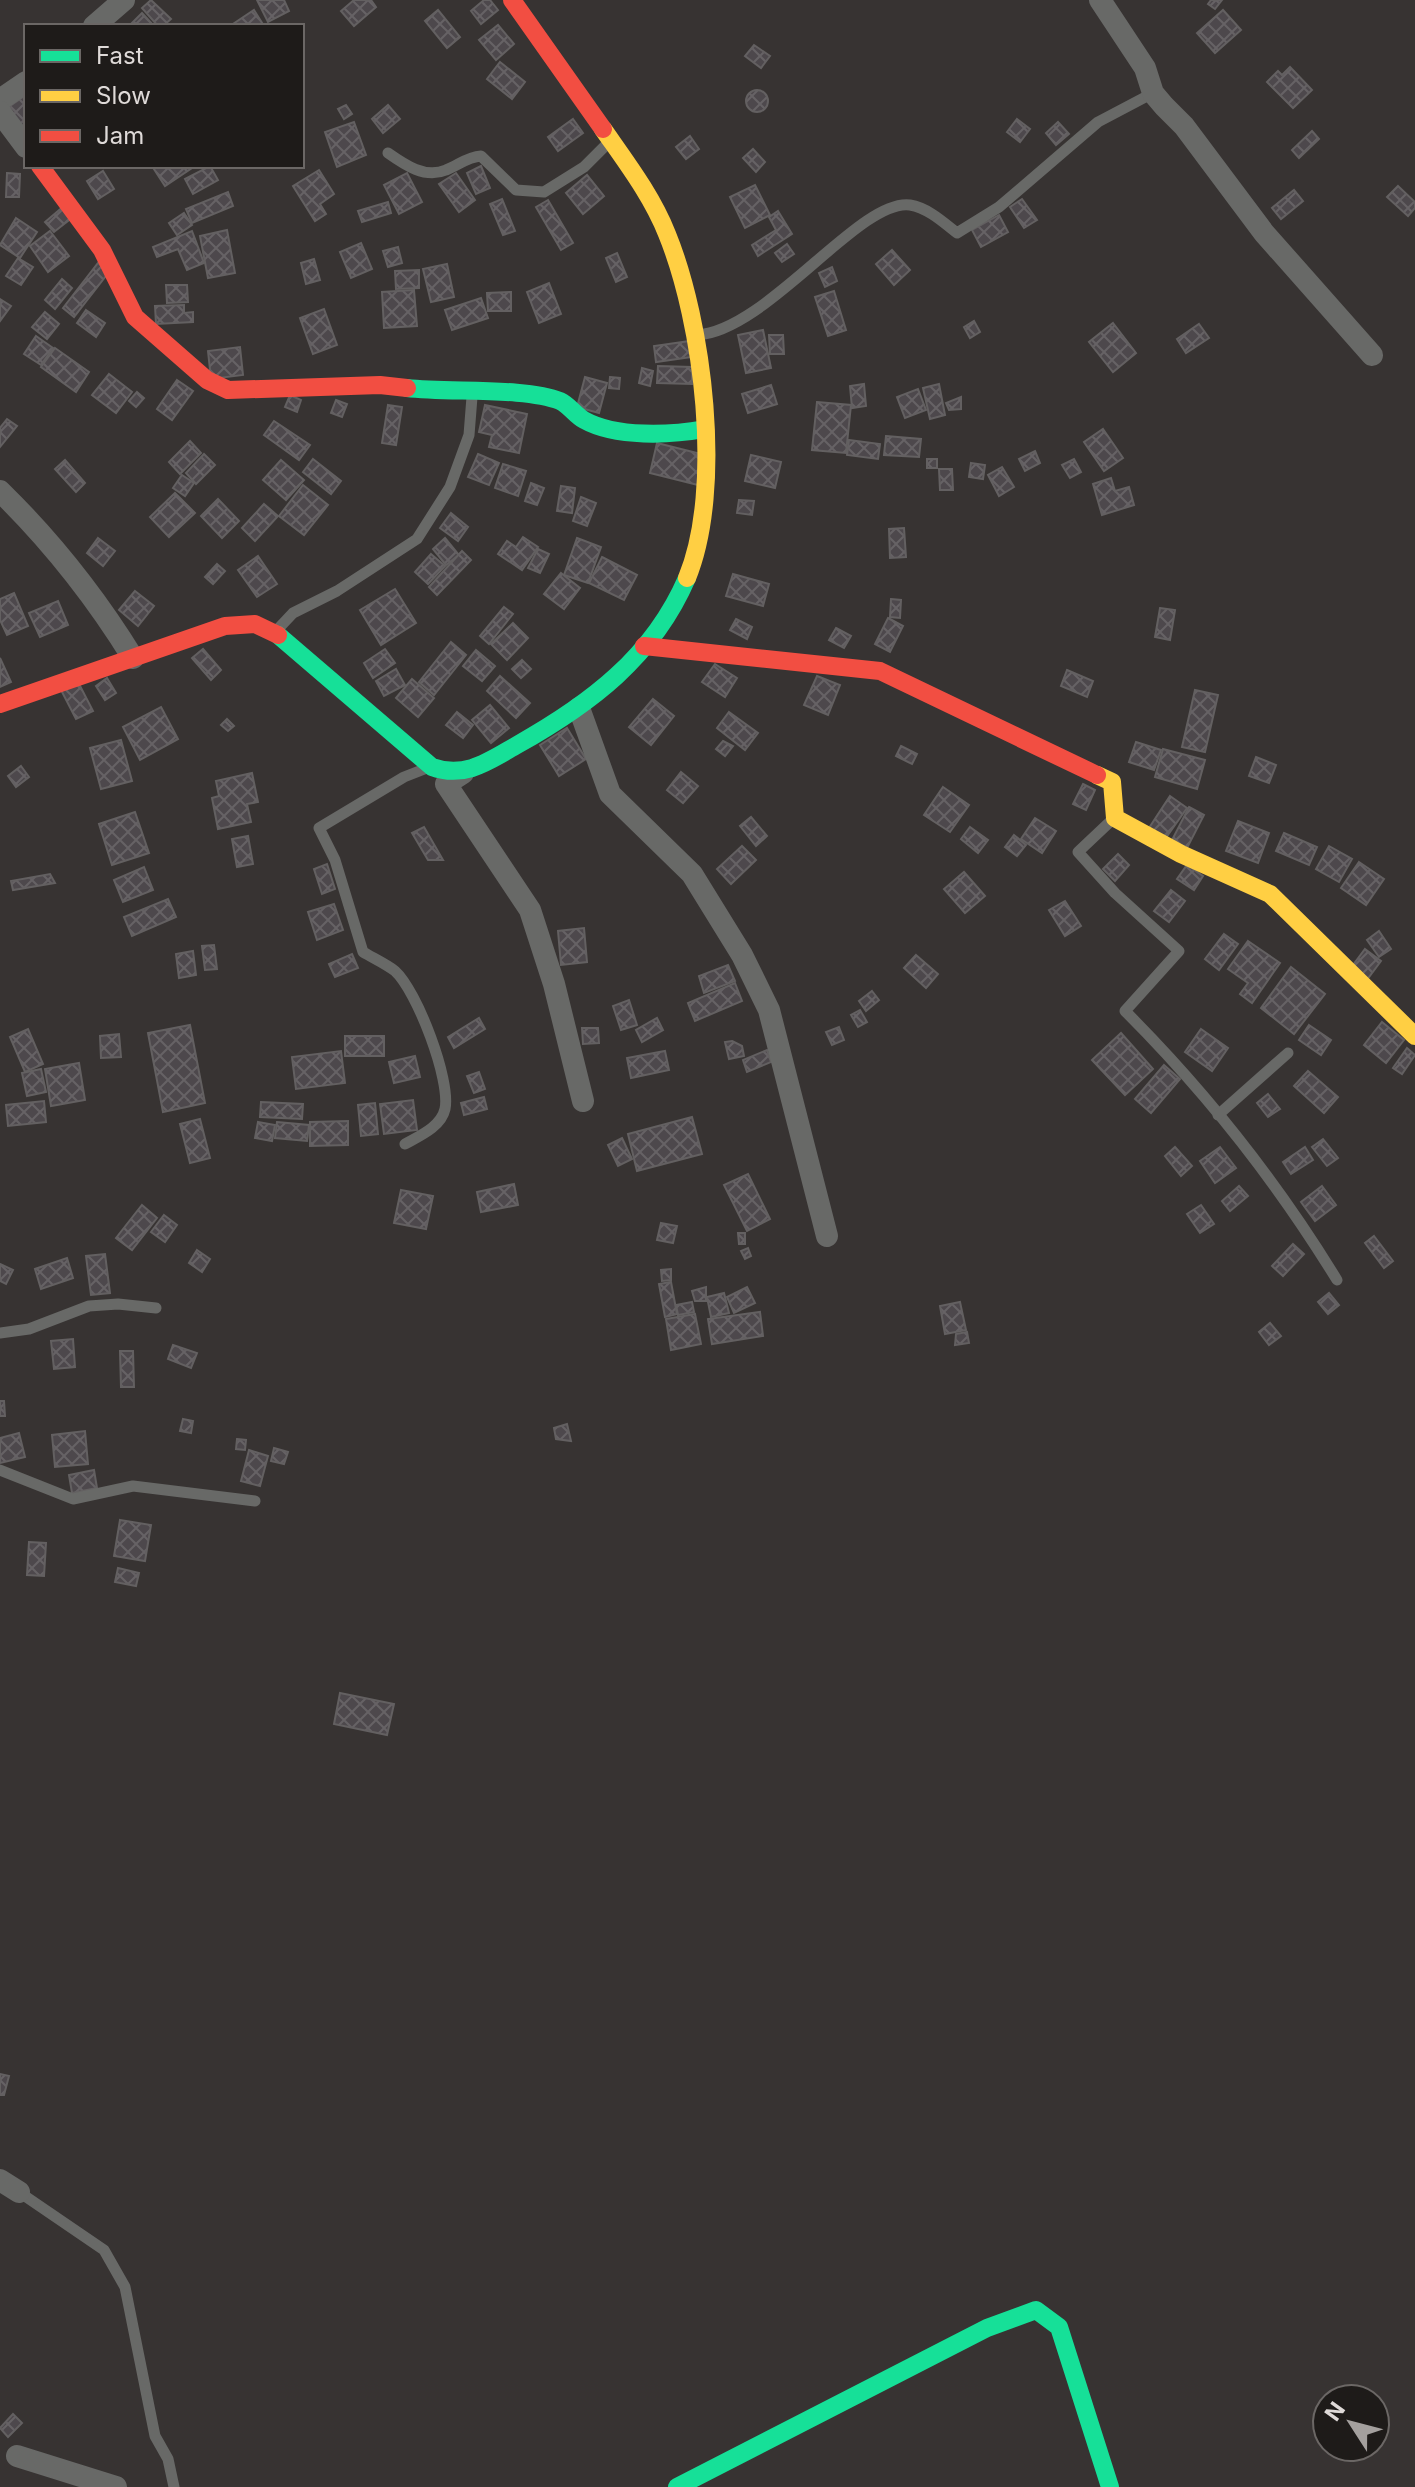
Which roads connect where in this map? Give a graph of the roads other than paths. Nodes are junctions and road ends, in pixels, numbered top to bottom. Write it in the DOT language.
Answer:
graph roads {
  1 [pos="124,0"];
  2 [pos="512,0"];
  3 [pos="1100,0"];
  4 [pos="96,24"];
  5 [pos="24,83"];
  6 [pos="1153,93"];
  7 [pos="0,100"];
  8 [pos="0,112"];
  9 [pos="612,140"];
  10 [pos="24,144"];
  11 [pos="388,153"];
  12 [pos="41,168"];
  13 [pos="693,335"];
  14 [pos="1372,355"];
  15 [pos="472,393"];
  16 [pos="705,429"];
  17 [pos="0,491"];
  18 [pos="275,632"];
  19 [pos="644,646"];
  20 [pos="133,658"];
  21 [pos="0,704"];
  22 [pos="579,708"];
  23 [pos="432,767"];
  24 [pos="463,773"];
  25 [pos="1115,818"];
  26 [pos="1415,1036"];
  27 [pos="1288,1053"];
  28 [pos="583,1101"];
  29 [pos="1218,1115"];
  30 [pos="405,1144"];
  31 [pos="827,1236"];
  32 [pos="1337,1280"];
  33 [pos="156,1308"];
  34 [pos="0,1333"];
  35 [pos="0,1470"];
  36 [pos="255,1501"];
  37 [pos="0,2180"];
  38 [pos="19,2192"];
  39 [pos="17,2456"];
  40 [pos="116,2487"];
  41 [pos="174,2487"];
  42 [pos="677,2487"];
  43 [pos="1110,2487"];
  1 -- 4 [label="street"];
  2 -- 9 [label="street"];
  3 -- 6 [label="street"];
  5 -- 7 [label="street"];
  6 -- 13 [label="lane"];
  6 -- 14 [label="street"];
  8 -- 10 [label="street"];
  9 -- 11 [label="lane"];
  9 -- 13 [label="street"];
  12 -- 15 [label="street"];
  13 -- 16 [label="street"];
  15 -- 16 [label="street"];
  15 -- 18 [label="lane"];
  16 -- 19 [label="street"];
  17 -- 20 [label="street"];
  18 -- 20 [label="street"];
  18 -- 23 [label="street"];
  19 -- 22 [label="street"];
  19 -- 25 [label="street"];
  20 -- 21 [label="street"];
  22 -- 24 [label="street"];
  22 -- 31 [label="street"];
  23 -- 24 [label="street"];
  23 -- 30 [label="lane"];
  24 -- 28 [label="street"];
  25 -- 26 [label="street"];
  25 -- 29 [label="lane"];
  27 -- 29 [label="lane"];
  29 -- 32 [label="lane"];
  33 -- 34 [label="lane"];
  35 -- 36 [label="lane"];
  37 -- 38 [label="street"];
  38 -- 41 [label="lane"];
  39 -- 40 [label="street"];
  42 -- 43 [label="street"];
}
